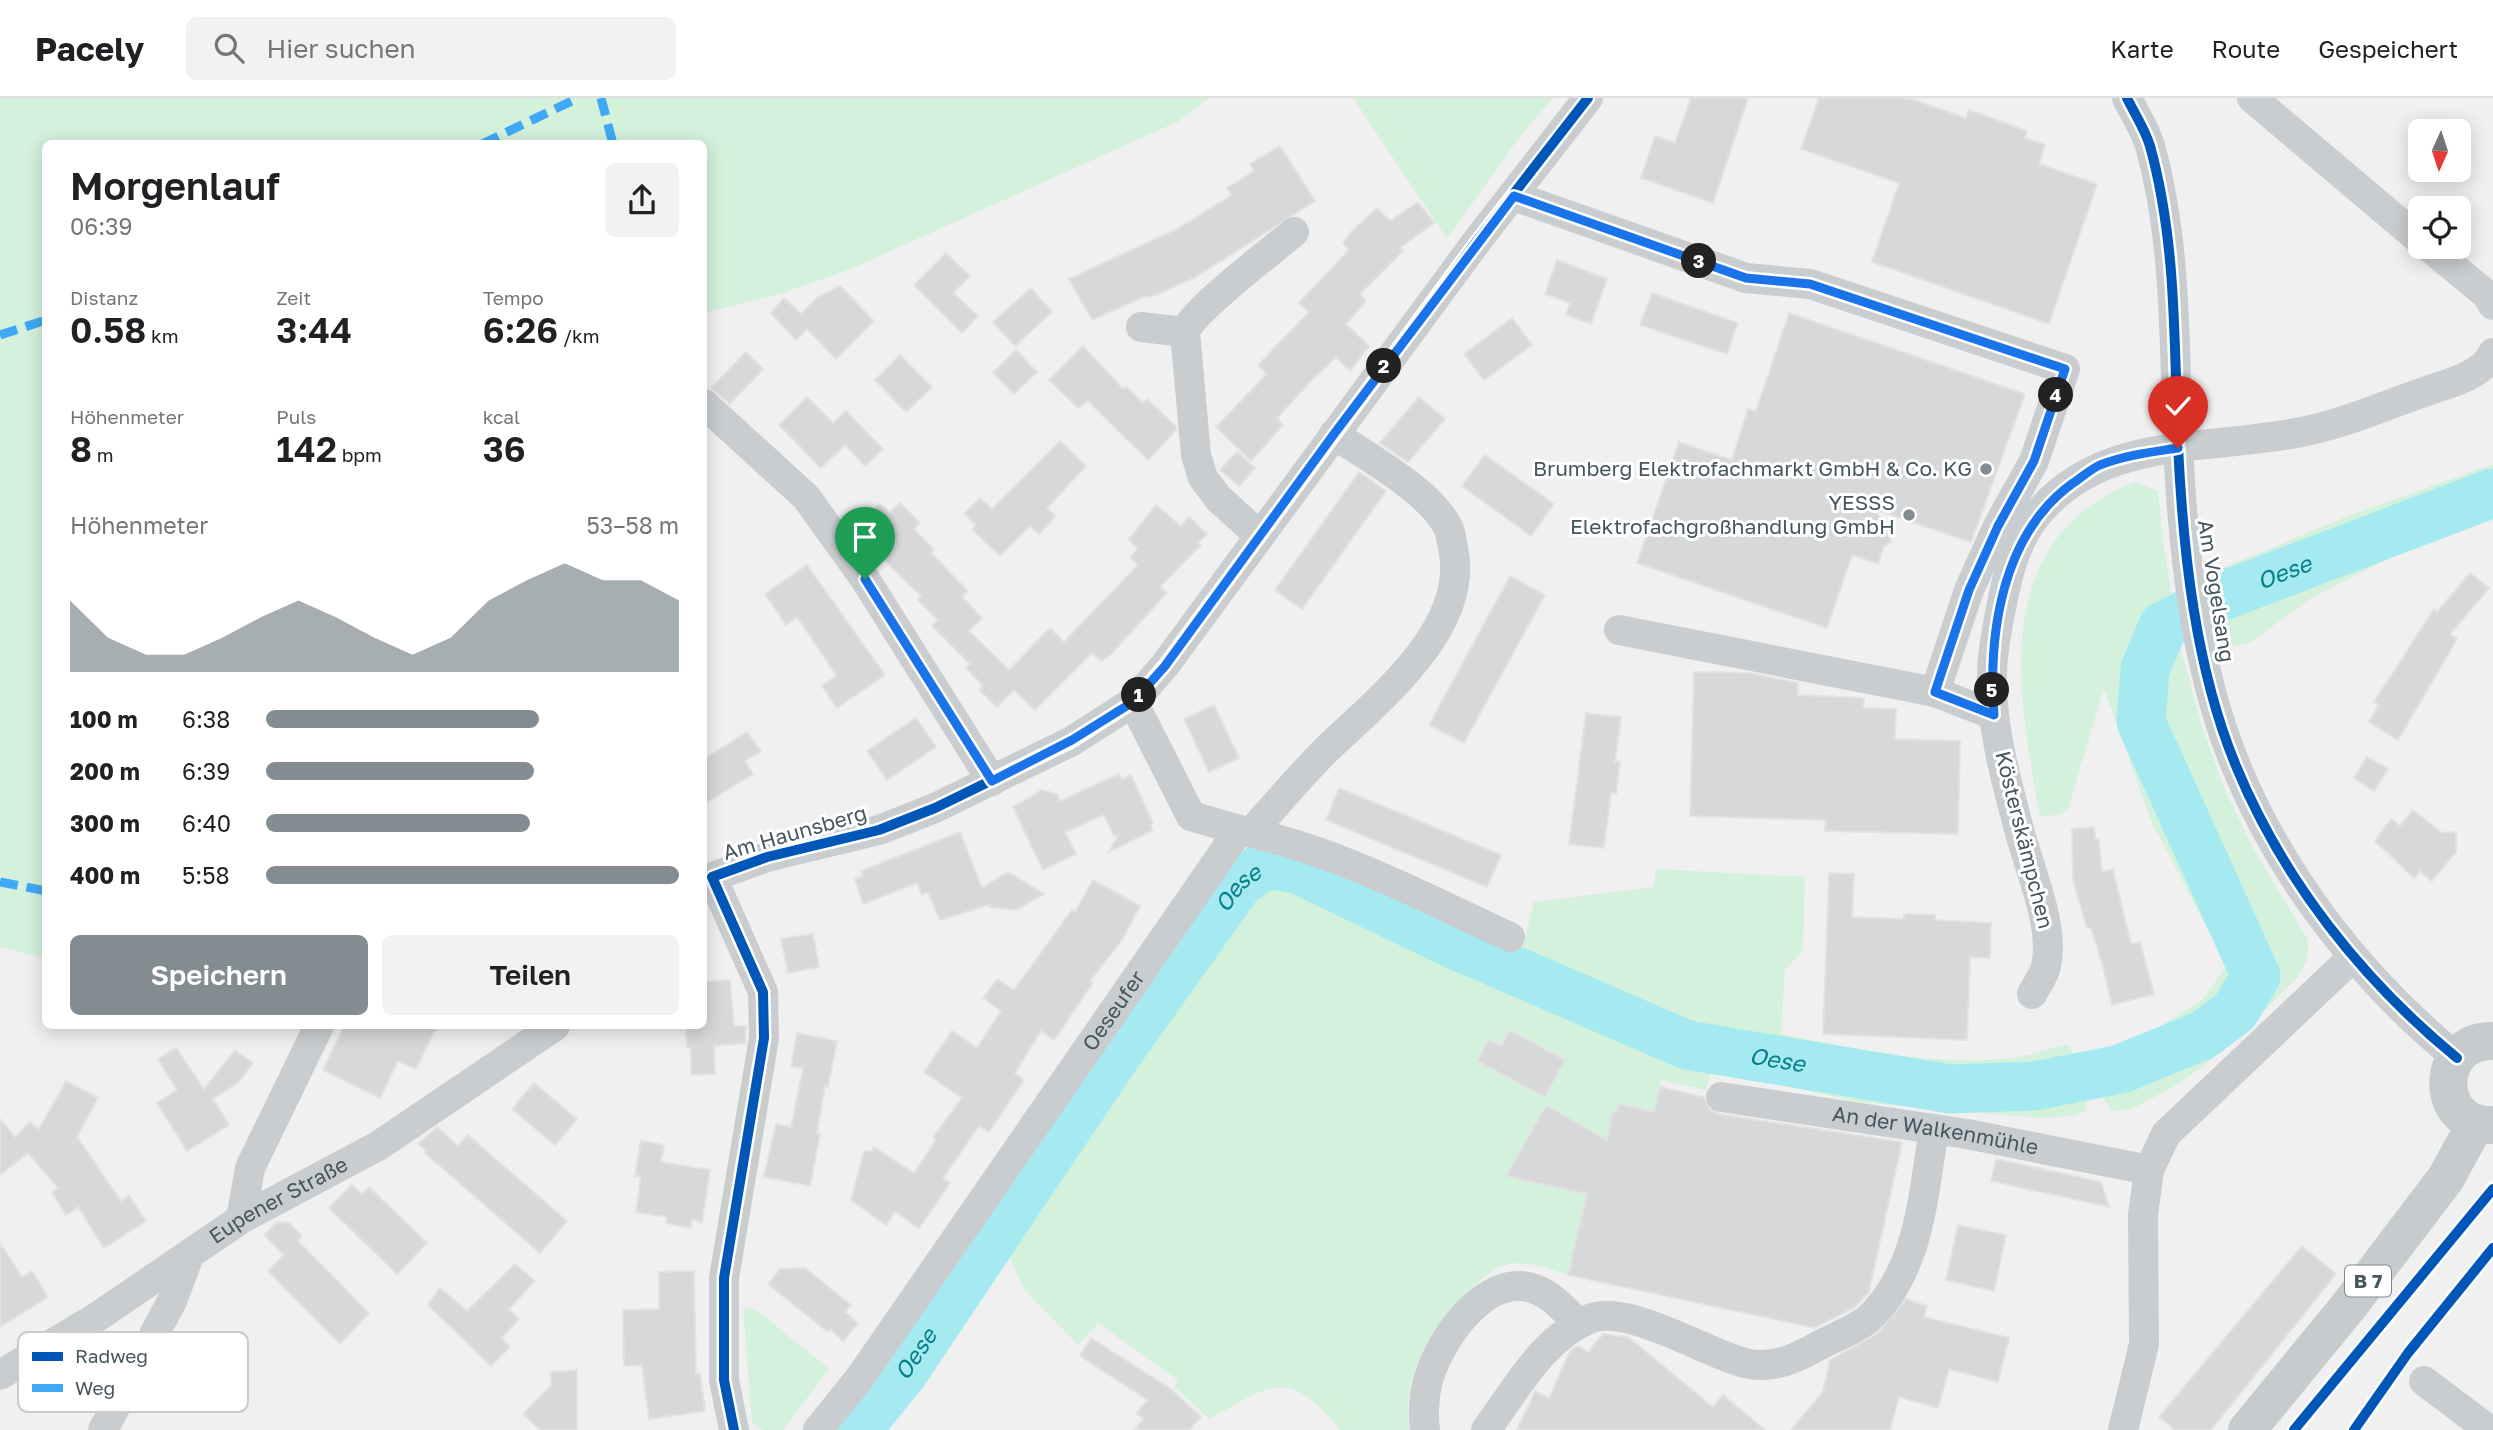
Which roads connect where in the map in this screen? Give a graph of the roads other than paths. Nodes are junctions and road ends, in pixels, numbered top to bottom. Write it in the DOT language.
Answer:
graph roads {
  1 [pos="1588,98"];
  2 [pos="2127,98"];
  3 [pos="2252,98"];
  4 [pos="1514,196"];
  5 [pos="2408,230"];
  6 [pos="1294,232"];
  7 [pos="2444,259"];
  8 [pos="2493,305"];
  9 [pos="1141,327"];
  10 [pos="1185,332"];
  11 [pos="2493,353"];
  12 [pos="707,407"];
  13 [pos="1334,434"];
  14 [pos="2178,448"];
  15 [pos="1260,536"];
  16 [pos="1619,630"];
  17 [pos="1935,692"];
  18 [pos="1133,702"];
  19 [pos="1994,715"];
  20 [pos="992,781"];
  21 [pos="1245,831"];
  22 [pos="708,881"];
  23 [pos="1510,937"];
  24 [pos="2353,957"];
  25 [pos="2032,994"];
  26 [pos="318,1029"];
  27 [pos="551,1029"];
  28 [pos="2493,1041"];
  29 [pos="2456,1058"];
  30 [pos="1721,1097"];
  31 [pos="2485,1124"];
  32 [pos="1934,1129"];
  33 [pos="2149,1170"];
  34 [pos="241,1219"];
  35 [pos="189,1256"];
  36 [pos="1579,1324"];
  37 [pos="68,1332"];
  38 [pos="155,1332"];
  39 [pos="18,1364"];
  40 [pos="0,1375"];
  41 [pos="2424,1381"];
  42 [pos="113,1412"];
  43 [pos="103,1430"];
  44 [pos="734,1430"];
  45 [pos="818,1430"];
  46 [pos="1425,1430"];
  47 [pos="1486,1430"];
  48 [pos="2123,1430"];
  49 [pos="2247,1430"];
  50 [pos="2489,1430"];
  1 -- 4 [label="street"];
  2 -- 14 [label="street, Am Vogelsang"];
  3 -- 5 [label="street"];
  4 -- 13 [label="street"];
  4 -- 17 [label="street"];
  6 -- 10 [label="street"];
  7 -- 8 [label="street"];
  9 -- 10 [label="street"];
  10 -- 15 [label="street"];
  11 -- 14 [label="street, Kösterskämpchen"];
  12 -- 20 [label="street"];
  13 -- 15 [label="street"];
  13 -- 21 [label="street, Oeseufer"];
  14 -- 19 [label="street, Kösterskämpchen"];
  14 -- 24 [label="street, Am Vogelsang"];
  15 -- 18 [label="street"];
  16 -- 17 [label="street"];
  17 -- 19 [label="street"];
  18 -- 20 [label="street, Am Haunsberg"];
  18 -- 21 [label="street"];
  19 -- 25 [label="street, Kösterskämpchen"];
  20 -- 22 [label="street, Am Haunsberg"];
  21 -- 23 [label="street"];
  21 -- 45 [label="street, Oeseufer"];
  22 -- 44 [label="street, Am Haunsberg"];
  24 -- 29 [label="street, Am Vogelsang"];
  24 -- 33 [label="street"];
  26 -- 34 [label="street"];
  27 -- 34 [label="street, Eupener Straße"];
  28 -- 29 [label="main road"];
  29 -- 31 [label="main road, B 7"];
  30 -- 32 [label="street, An der Walkenmühle"];
  31 -- 49 [label="main road, B 7"];
  32 -- 33 [label="street, An der Walkenmühle"];
  32 -- 36 [label="street"];
  33 -- 48 [label="street"];
  34 -- 35 [label="street, Eupener Straße"];
  35 -- 37 [label="street, Eupener Straße"];
  35 -- 38 [label="street"];
  36 -- 46 [label="street"];
  36 -- 47 [label="street"];
  39 -- 40 [label="street, Eupener Straße"];
  41 -- 50 [label="street"];
  42 -- 43 [label="street"];
}
